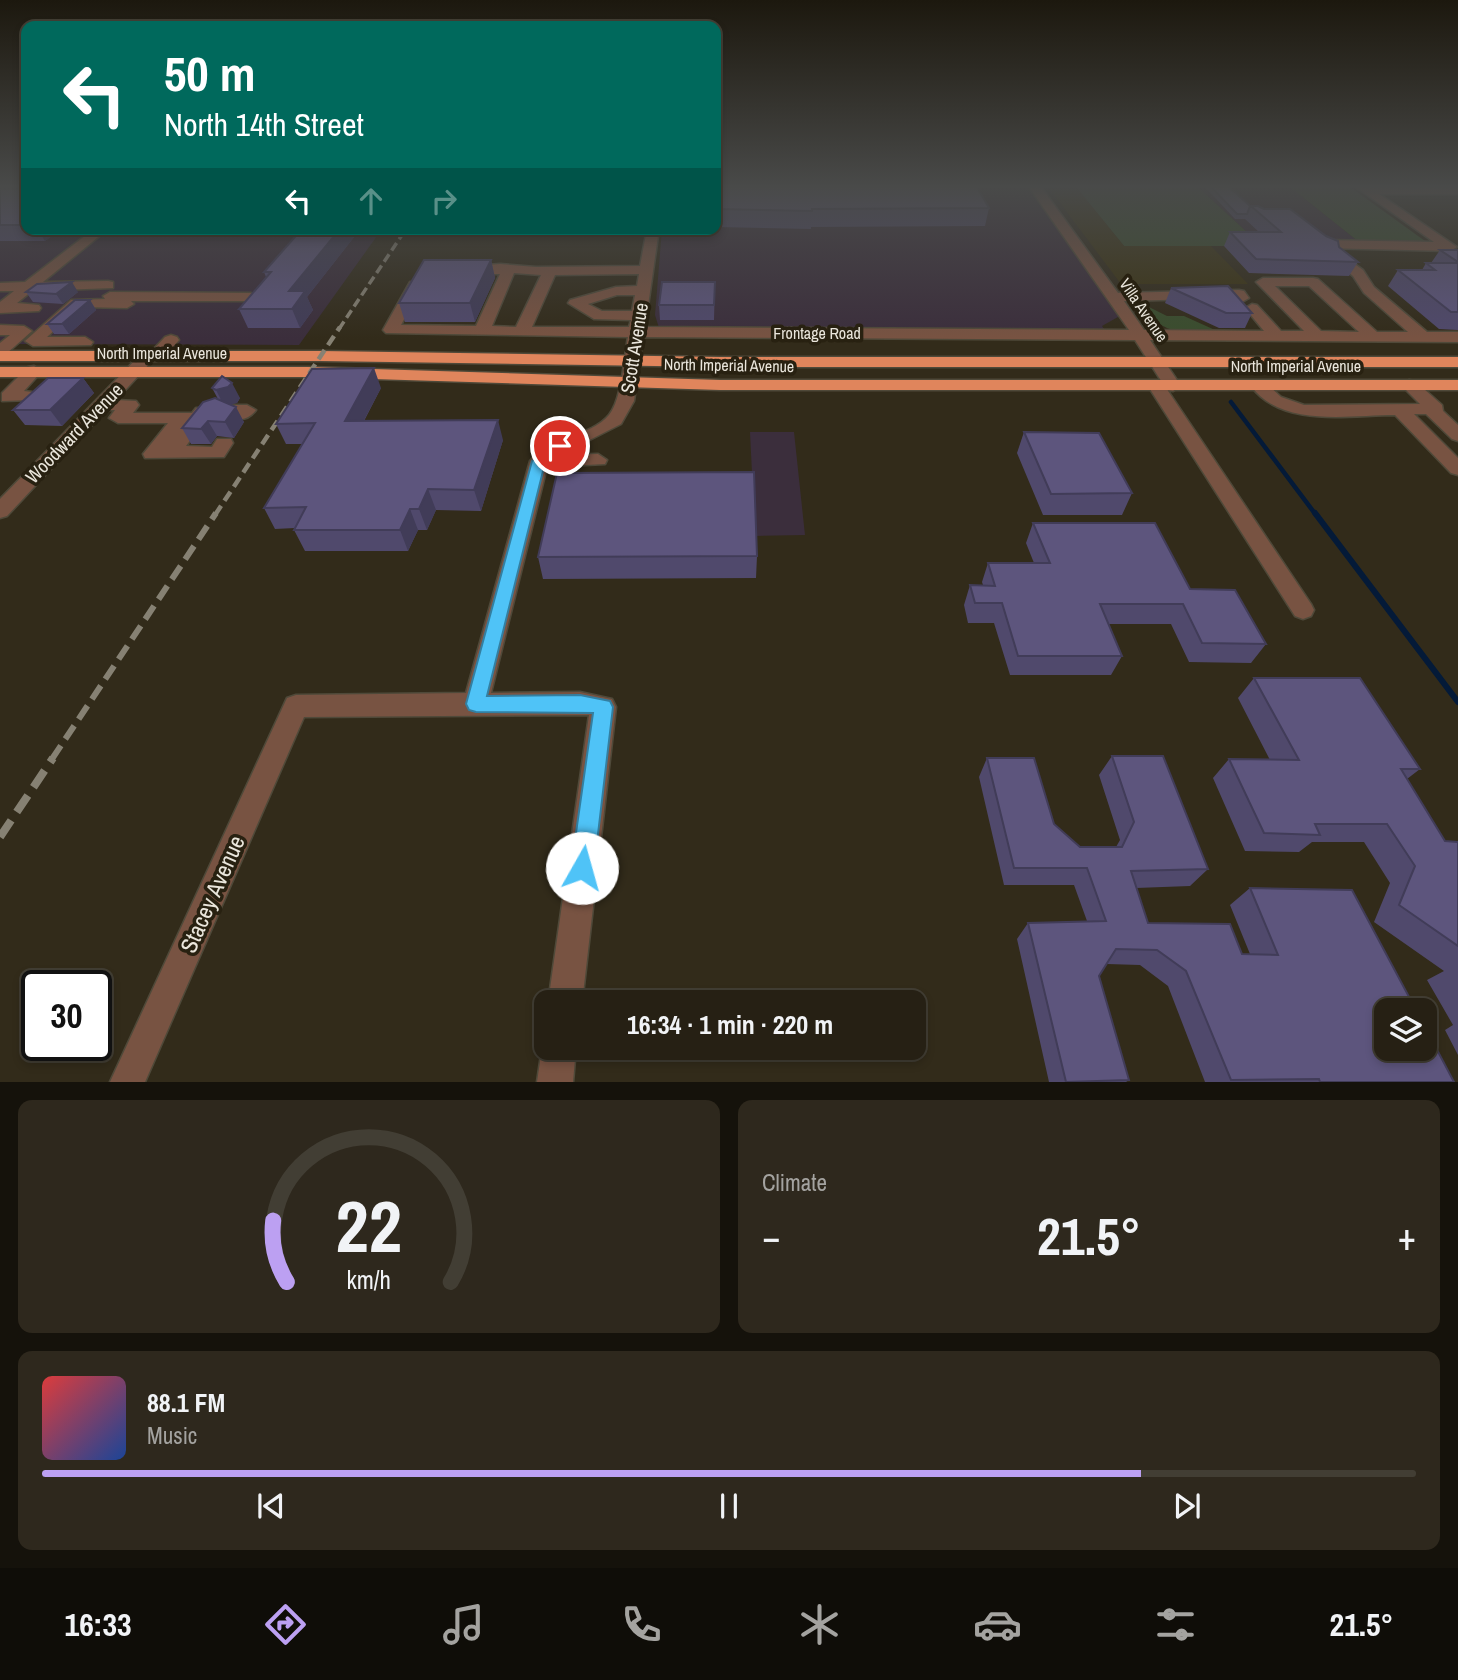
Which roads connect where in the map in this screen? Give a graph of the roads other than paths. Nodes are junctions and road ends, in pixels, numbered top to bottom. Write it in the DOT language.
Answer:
graph roads {
  1 [pos="91,237"];
  2 [pos="652,237"];
  3 [pos="1071,237"];
  4 [pos="1313,237"];
  5 [pos="1435,237"];
  6 [pos="78,248"];
  7 [pos="105,248"];
  8 [pos="1453,250"];
  9 [pos="1338,256"];
  10 [pos="500,268"];
  11 [pos="452,270"];
  12 [pos="646,270"];
  13 [pos="550,271"];
  14 [pos="421,274"];
  15 [pos="30,285"];
  16 [pos="108,285"];
  17 [pos="0,287"];
  18 [pos="643,290"];
  19 [pos="94,296"];
  20 [pos="251,297"];
  21 [pos="1114,297"];
  22 [pos="127,304"];
  23 [pos="1,308"];
  24 [pos="34,308"];
  25 [pos="599,324"];
  26 [pos="638,324"];
  27 [pos="1243,326"];
  28 [pos="0,330"];
  29 [pos="488,331"];
  30 [pos="522,331"];
  31 [pos="1273,332"];
  32 [pos="1141,337"];
  33 [pos="1318,337"];
  34 [pos="1374,337"];
  35 [pos="1423,337"];
  36 [pos="1458,337"];
  37 [pos="171,340"];
  38 [pos="82,345"];
  39 [pos="0,353"];
  40 [pos="152,356"];
  41 [pos="632,361"];
  42 [pos="1157,362"];
  43 [pos="1458,362"];
  44 [pos="34,371"];
  45 [pos="0,372"];
  46 [pos="132,372"];
  47 [pos="629,382"];
  48 [pos="1409,385"];
  49 [pos="1458,385"];
  50 [pos="1164,386"];
  51 [pos="1259,386"];
  52 [pos="26,396"];
  53 [pos="101,405"];
  54 [pos="1431,409"];
  55 [pos="1398,410"];
  56 [pos="1458,435"];
  57 [pos="223,443"];
  58 [pos="598,460"];
  59 [pos="539,461"];
  60 [pos="1458,469"];
  61 [pos="0,511"];
  62 [pos="1303,610"];
  63 [pos="476,704"];
  64 [pos="567,990"];
  65 [pos="558,1060"];
  66 [pos="127,1082"];
  67 [pos="555,1082"];
  1 -- 6 [label="street"];
  2 -- 12 [label="street, Scott Avenue"];
  3 -- 21 [label="street, Villa Avenue"];
  4 -- 8 [label="street"];
  5 -- 8 [label="street"];
  6 -- 7 [label="street"];
  6 -- 15 [label="street"];
  9 -- 35 [label="street"];
  10 -- 11 [label="street"];
  10 -- 13 [label="street"];
  10 -- 29 [label="street"];
  12 -- 13 [label="street"];
  12 -- 18 [label="street, Scott Avenue"];
  13 -- 30 [label="street"];
  14 -- 29 [label="street, Frontage Road"];
  15 -- 16 [label="street"];
  15 -- 17 [label="street"];
  15 -- 23 [label="street"];
  18 -- 25 [label="street"];
  18 -- 26 [label="street, Scott Avenue"];
  19 -- 20 [label="street"];
  21 -- 31 [label="street"];
  21 -- 32 [label="street, Villa Avenue"];
  22 -- 38 [label="street"];
  23 -- 24 [label="street"];
  25 -- 26 [label="street, Frontage Road"];
  25 -- 30 [label="street, Frontage Road"];
  26 -- 32 [label="street, Frontage Road"];
  26 -- 41 [label="street, Scott Avenue"];
  27 -- 31 [label="street"];
  28 -- 39 [label="street"];
  29 -- 30 [label="street, Frontage Road"];
  31 -- 32 [label="street, Frontage Road"];
  31 -- 33 [label="street"];
  32 -- 42 [label="street, Villa Avenue"];
  33 -- 34 [label="street"];
  33 -- 34 [label="street"];
  34 -- 35 [label="street"];
  35 -- 36 [label="street"];
  37 -- 40 [label="street, Woodward Avenue"];
  38 -- 39 [label="highway, North Imperial Avenue"];
  38 -- 40 [label="highway, North Imperial Avenue"];
  40 -- 41 [label="highway, North Imperial Avenue"];
  40 -- 46 [label="street, Woodward Avenue"];
  41 -- 42 [label="highway, North Imperial Avenue"];
  41 -- 47 [label="street, Scott Avenue"];
  42 -- 43 [label="highway, North Imperial Avenue"];
  42 -- 50 [label="street, Villa Avenue"];
  44 -- 45 [label="highway, North Imperial Avenue"];
  44 -- 46 [label="highway, North Imperial Avenue"];
  44 -- 52 [label="street"];
  46 -- 47 [label="highway, North Imperial Avenue"];
  46 -- 53 [label="street, Woodward Avenue"];
  47 -- 50 [label="highway, North Imperial Avenue"];
  47 -- 59 [label="street, Scott Avenue"];
  48 -- 49 [label="highway, North Imperial Avenue"];
  48 -- 51 [label="highway, North Imperial Avenue"];
  48 -- 54 [label="street"];
  50 -- 51 [label="highway, North Imperial Avenue"];
  50 -- 62 [label="street, Villa Avenue"];
  51 -- 55 [label="street"];
  53 -- 57 [label="street"];
  53 -- 61 [label="street, Woodward Avenue"];
  54 -- 55 [label="street"];
  54 -- 56 [label="street"];
  55 -- 60 [label="street"];
  58 -- 59 [label="street"];
  59 -- 63 [label="street"];
  63 -- 64 [label="street"];
  63 -- 66 [label="street, Stacey Avenue"];
  65 -- 67 [label="street"];
}
